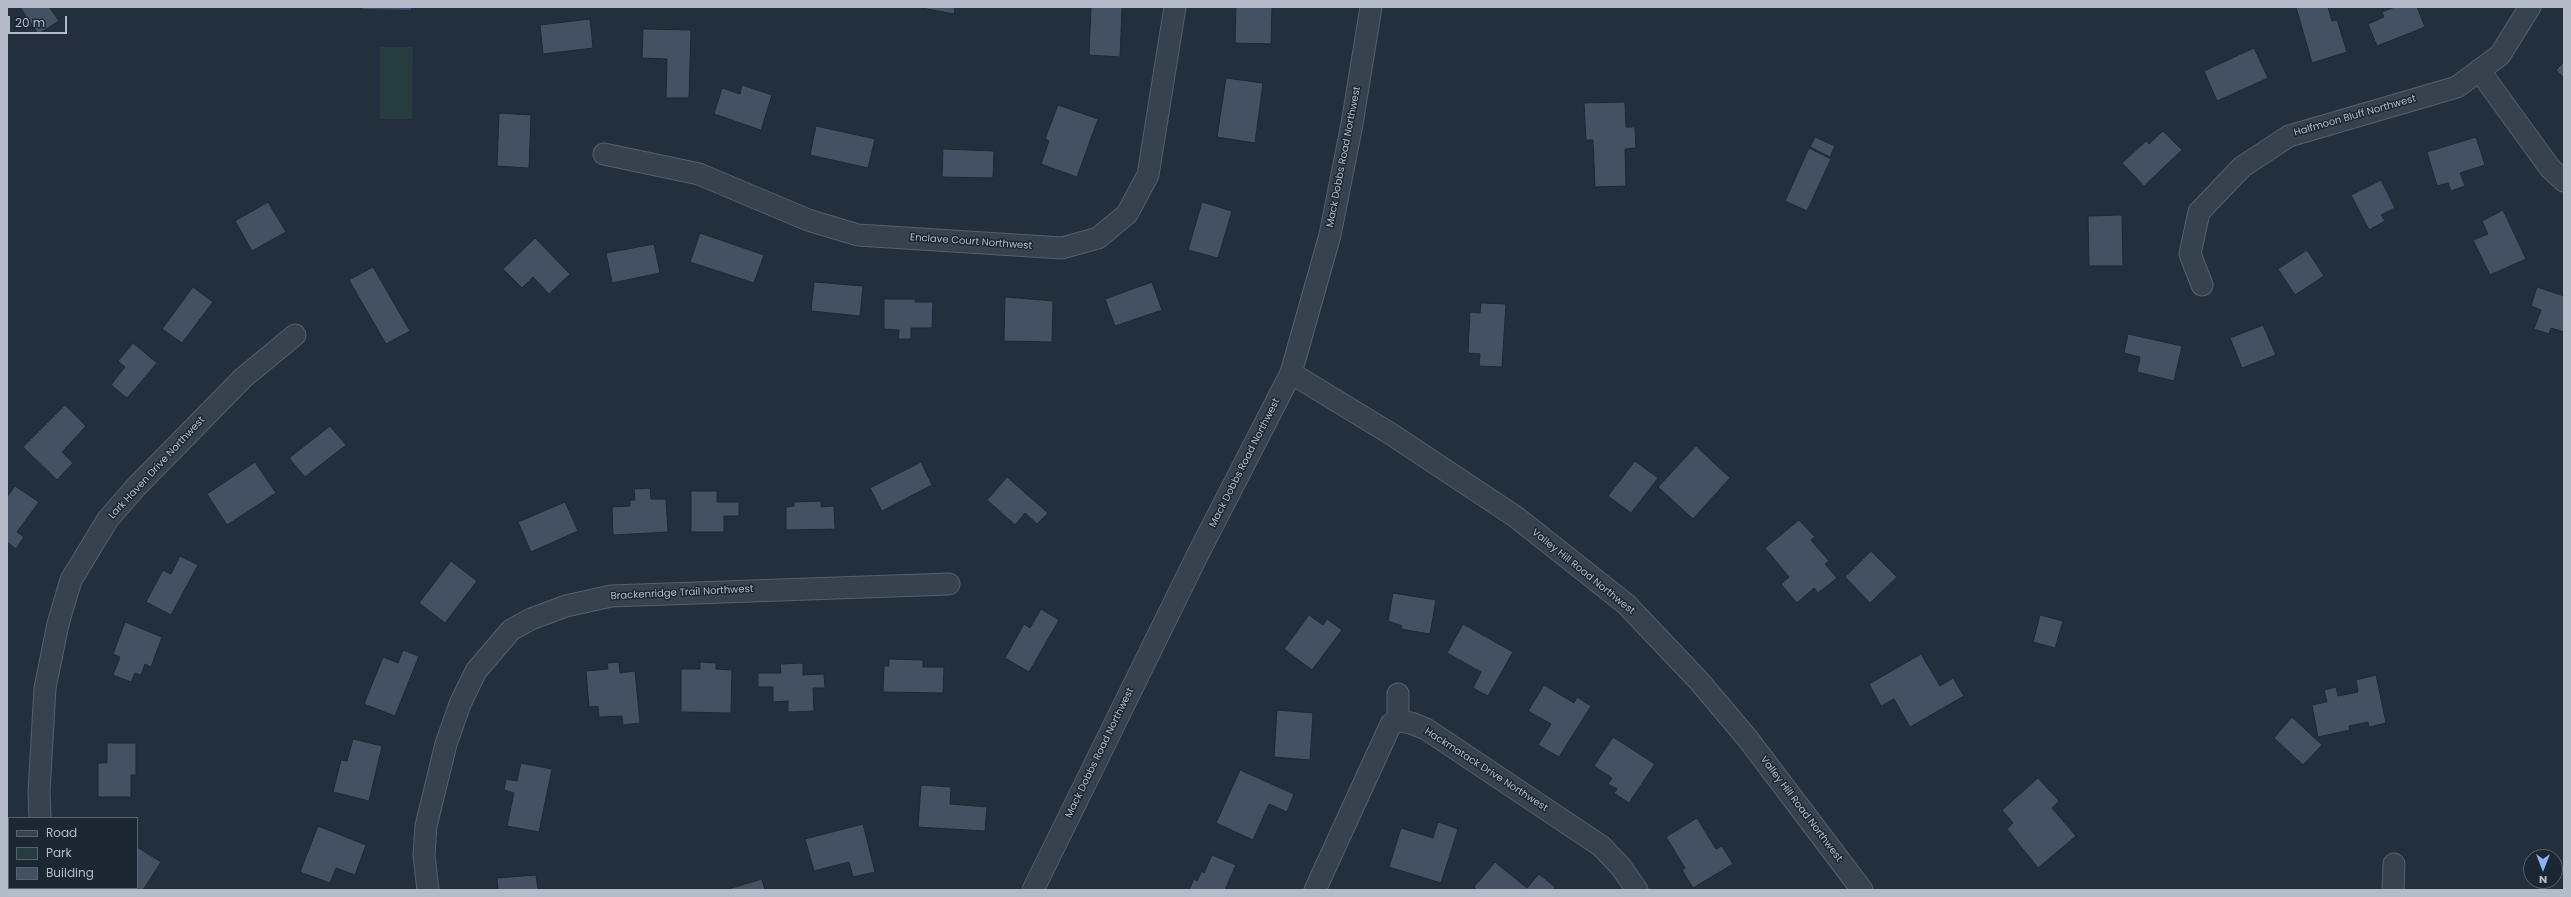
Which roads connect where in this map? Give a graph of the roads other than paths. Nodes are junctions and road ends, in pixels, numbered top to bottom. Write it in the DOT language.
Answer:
graph roads {
  1 [pos="1175,7"];
  2 [pos="1371,7"];
  3 [pos="2530,7"];
  4 [pos="2479,70"];
  5 [pos="604,154"];
  6 [pos="2564,181"];
  7 [pos="2202,285"];
  8 [pos="295,336"];
  9 [pos="1291,373"];
  10 [pos="949,584"];
  11 [pos="1398,694"];
  12 [pos="1398,722"];
  13 [pos="40,817"];
  14 [pos="2394,864"];
  15 [pos="428,890"];
  16 [pos="1033,890"];
  17 [pos="1315,890"];
  18 [pos="1637,890"];
  19 [pos="1862,890"];
  20 [pos="2393,890"];
  1 -- 5 [label="street, Enclave Court Northwest"];
  2 -- 9 [label="street, Mack Dobbs Road Northwest"];
  3 -- 4 [label="street, Halfmoon Bluff Northwest"];
  4 -- 6 [label="street"];
  4 -- 7 [label="street, Halfmoon Bluff Northwest"];
  8 -- 13 [label="street, Lark Haven Drive Northwest"];
  9 -- 16 [label="street, Mack Dobbs Road Northwest"];
  9 -- 19 [label="street, Valley Hill Road Northwest"];
  10 -- 15 [label="street, Brackenridge Trail Northwest"];
  11 -- 12 [label="street"];
  12 -- 17 [label="street"];
  12 -- 18 [label="street, Hackmatack Drive Northwest"];
  14 -- 20 [label="street"];
}
